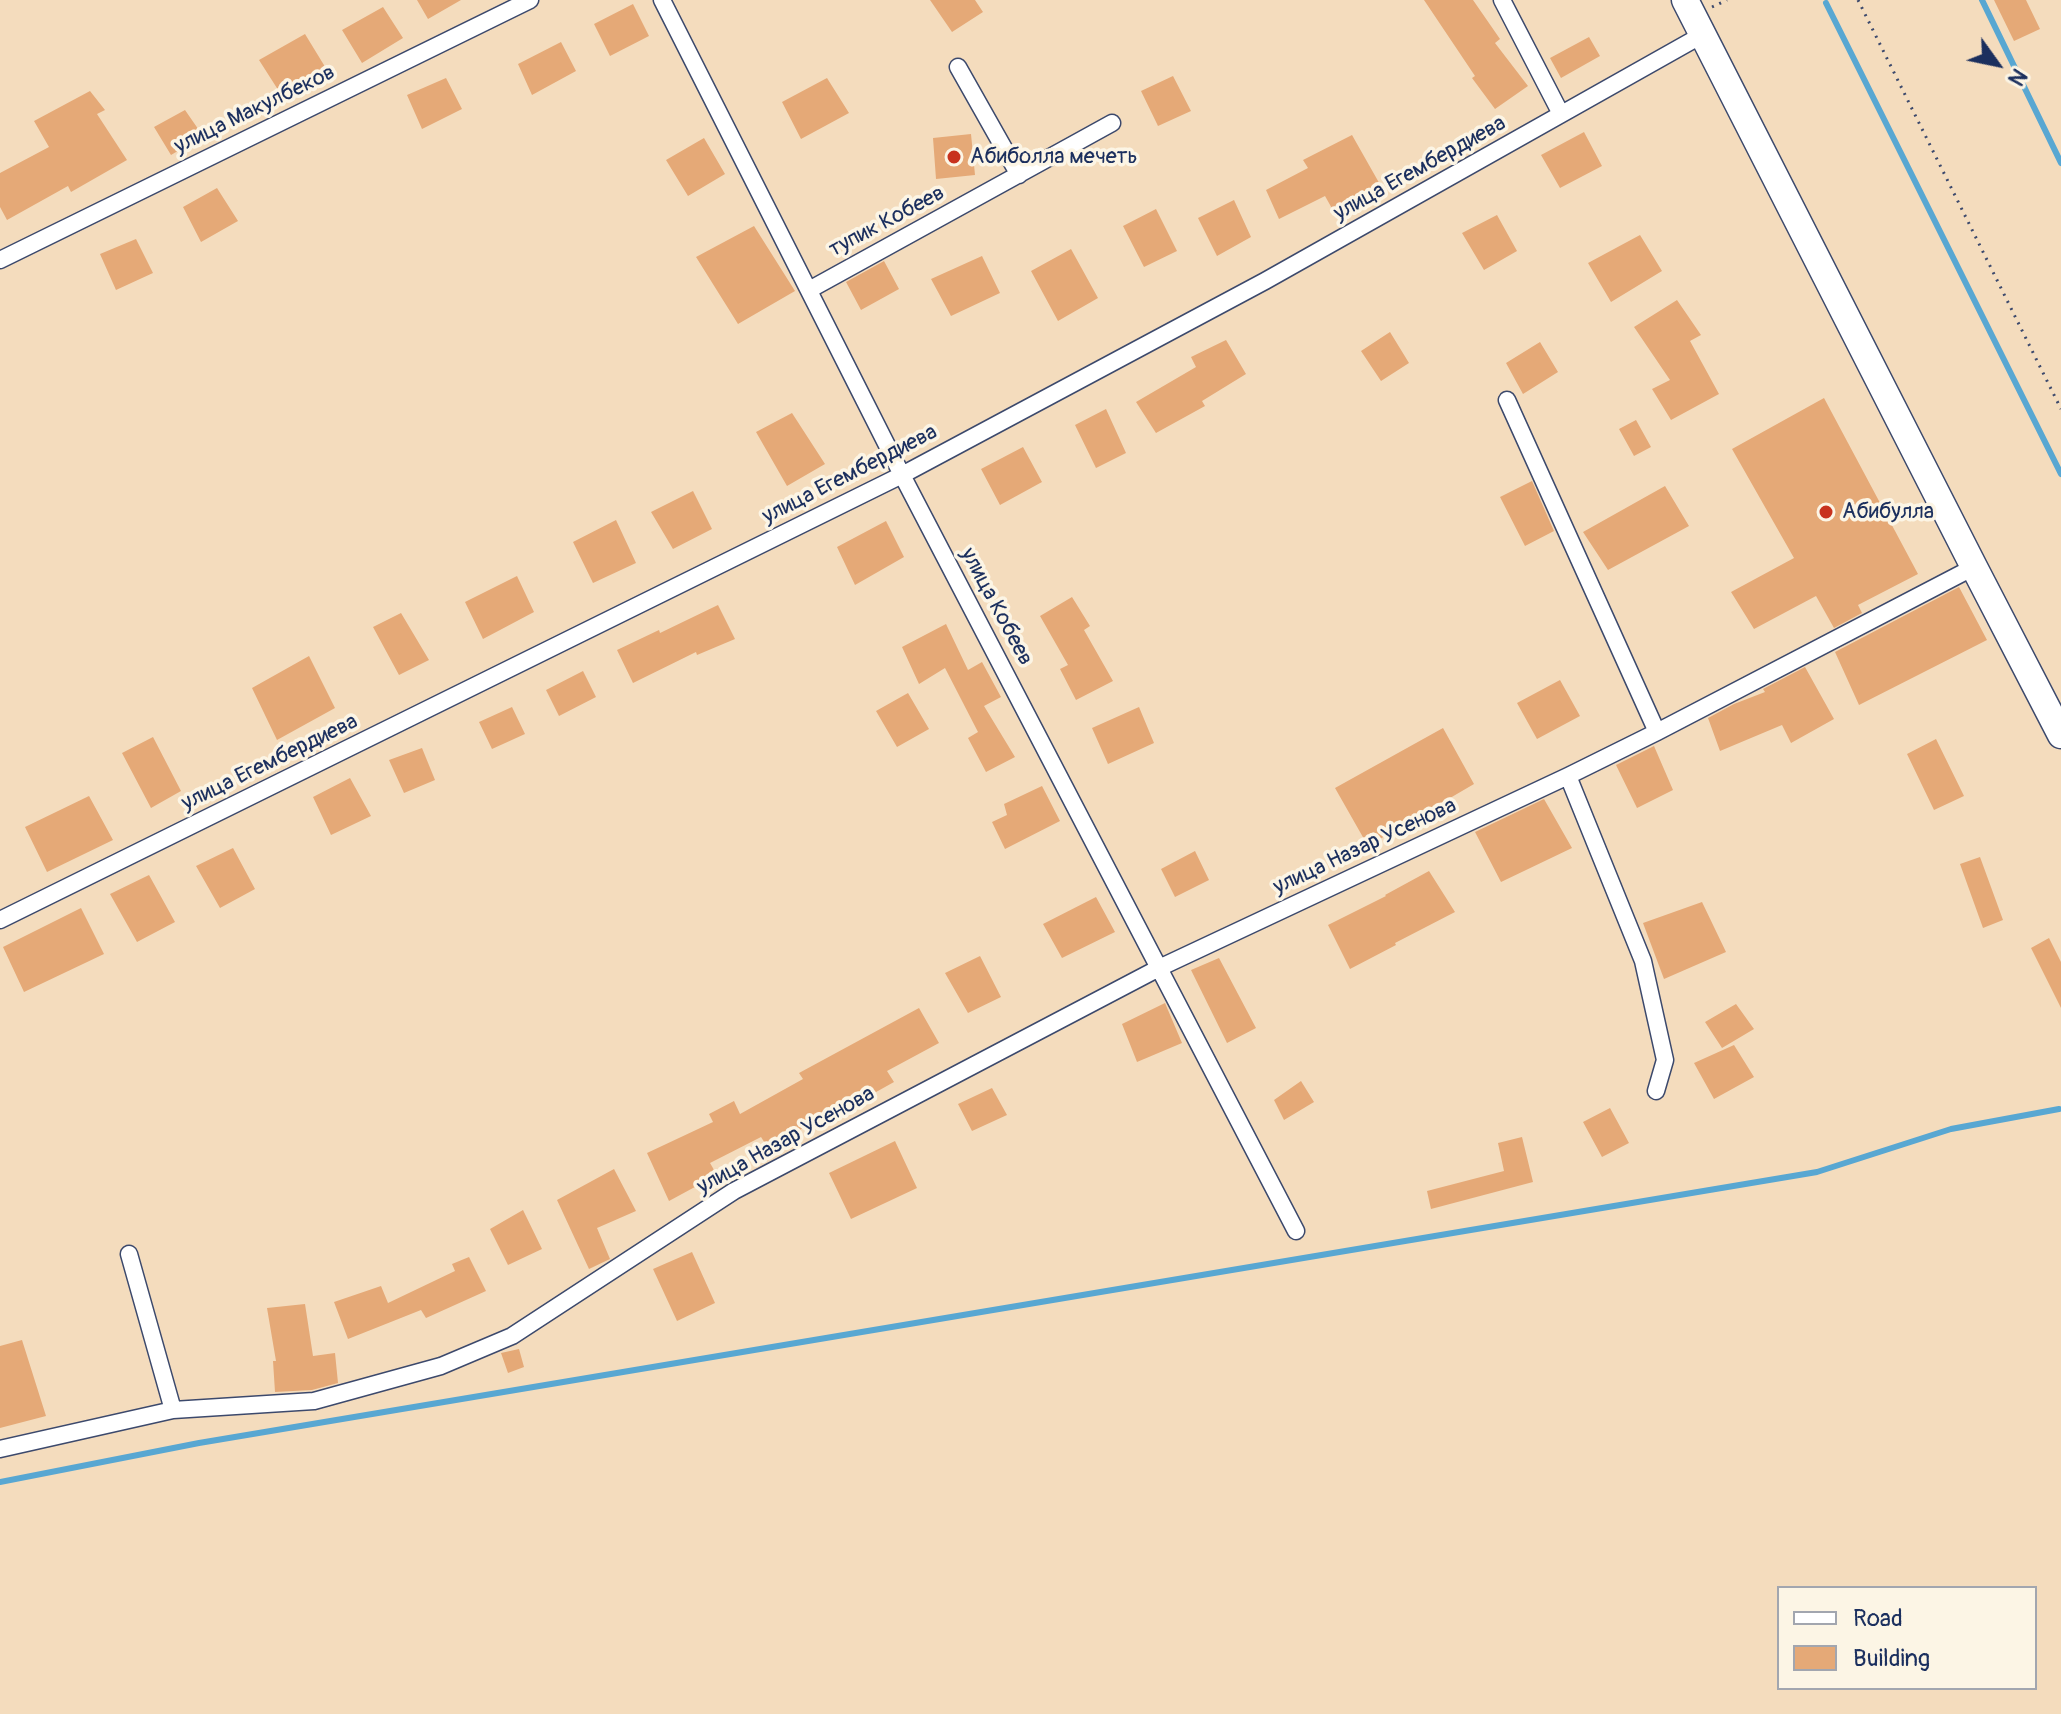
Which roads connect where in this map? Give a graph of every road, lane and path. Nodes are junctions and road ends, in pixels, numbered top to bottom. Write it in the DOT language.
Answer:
graph roads {
  1 [pos="530,0"];
  2 [pos="662,0"];
  3 [pos="1502,0"];
  4 [pos="1685,0"];
  5 [pos="1858,0"];
  6 [pos="1702,35"];
  7 [pos="958,67"];
  8 [pos="1561,114"];
  9 [pos="1112,123"];
  10 [pos="1019,175"];
  11 [pos="0,260"];
  12 [pos="809,290"];
  13 [pos="1507,400"];
  14 [pos="2061,409"];
  15 [pos="902,475"];
  16 [pos="1974,567"];
  17 [pos="1657,732"];
  18 [pos="2061,735"];
  19 [pos="1568,776"];
  20 [pos="0,920"];
  21 [pos="1159,968"];
  22 [pos="1656,1091"];
  23 [pos="1296,1231"];
  24 [pos="129,1254"];
  25 [pos="173,1410"];
  26 [pos="0,1449"];
  1 -- 11 [label="street, улица Макулбеков"];
  2 -- 12 [label="street, улица Кобеев"];
  3 -- 8 [label="street"];
  4 -- 6 [label="main road"];
  5 -- 14 [label="path"];
  6 -- 8 [label="street, улица Егембердиева"];
  6 -- 16 [label="main road"];
  7 -- 10 [label="street"];
  8 -- 15 [label="street, улица Егембердиева"];
  9 -- 10 [label="street, тупик Кобеев"];
  10 -- 12 [label="street, тупик Кобеев"];
  12 -- 15 [label="street, улица Кобеев"];
  13 -- 17 [label="street"];
  15 -- 20 [label="street, улица Егембердиева"];
  15 -- 21 [label="street, улица Кобеев"];
  16 -- 17 [label="street, улица Назар Усенова"];
  16 -- 18 [label="main road"];
  17 -- 19 [label="street, улица Назар Усенова"];
  19 -- 21 [label="street, улица Назар Усенова"];
  19 -- 22 [label="street"];
  21 -- 23 [label="street, улица Кобеев"];
  21 -- 25 [label="street, улица Назар Усенова"];
  24 -- 25 [label="street"];
  25 -- 26 [label="street, улица Назар Усенова"];
}
